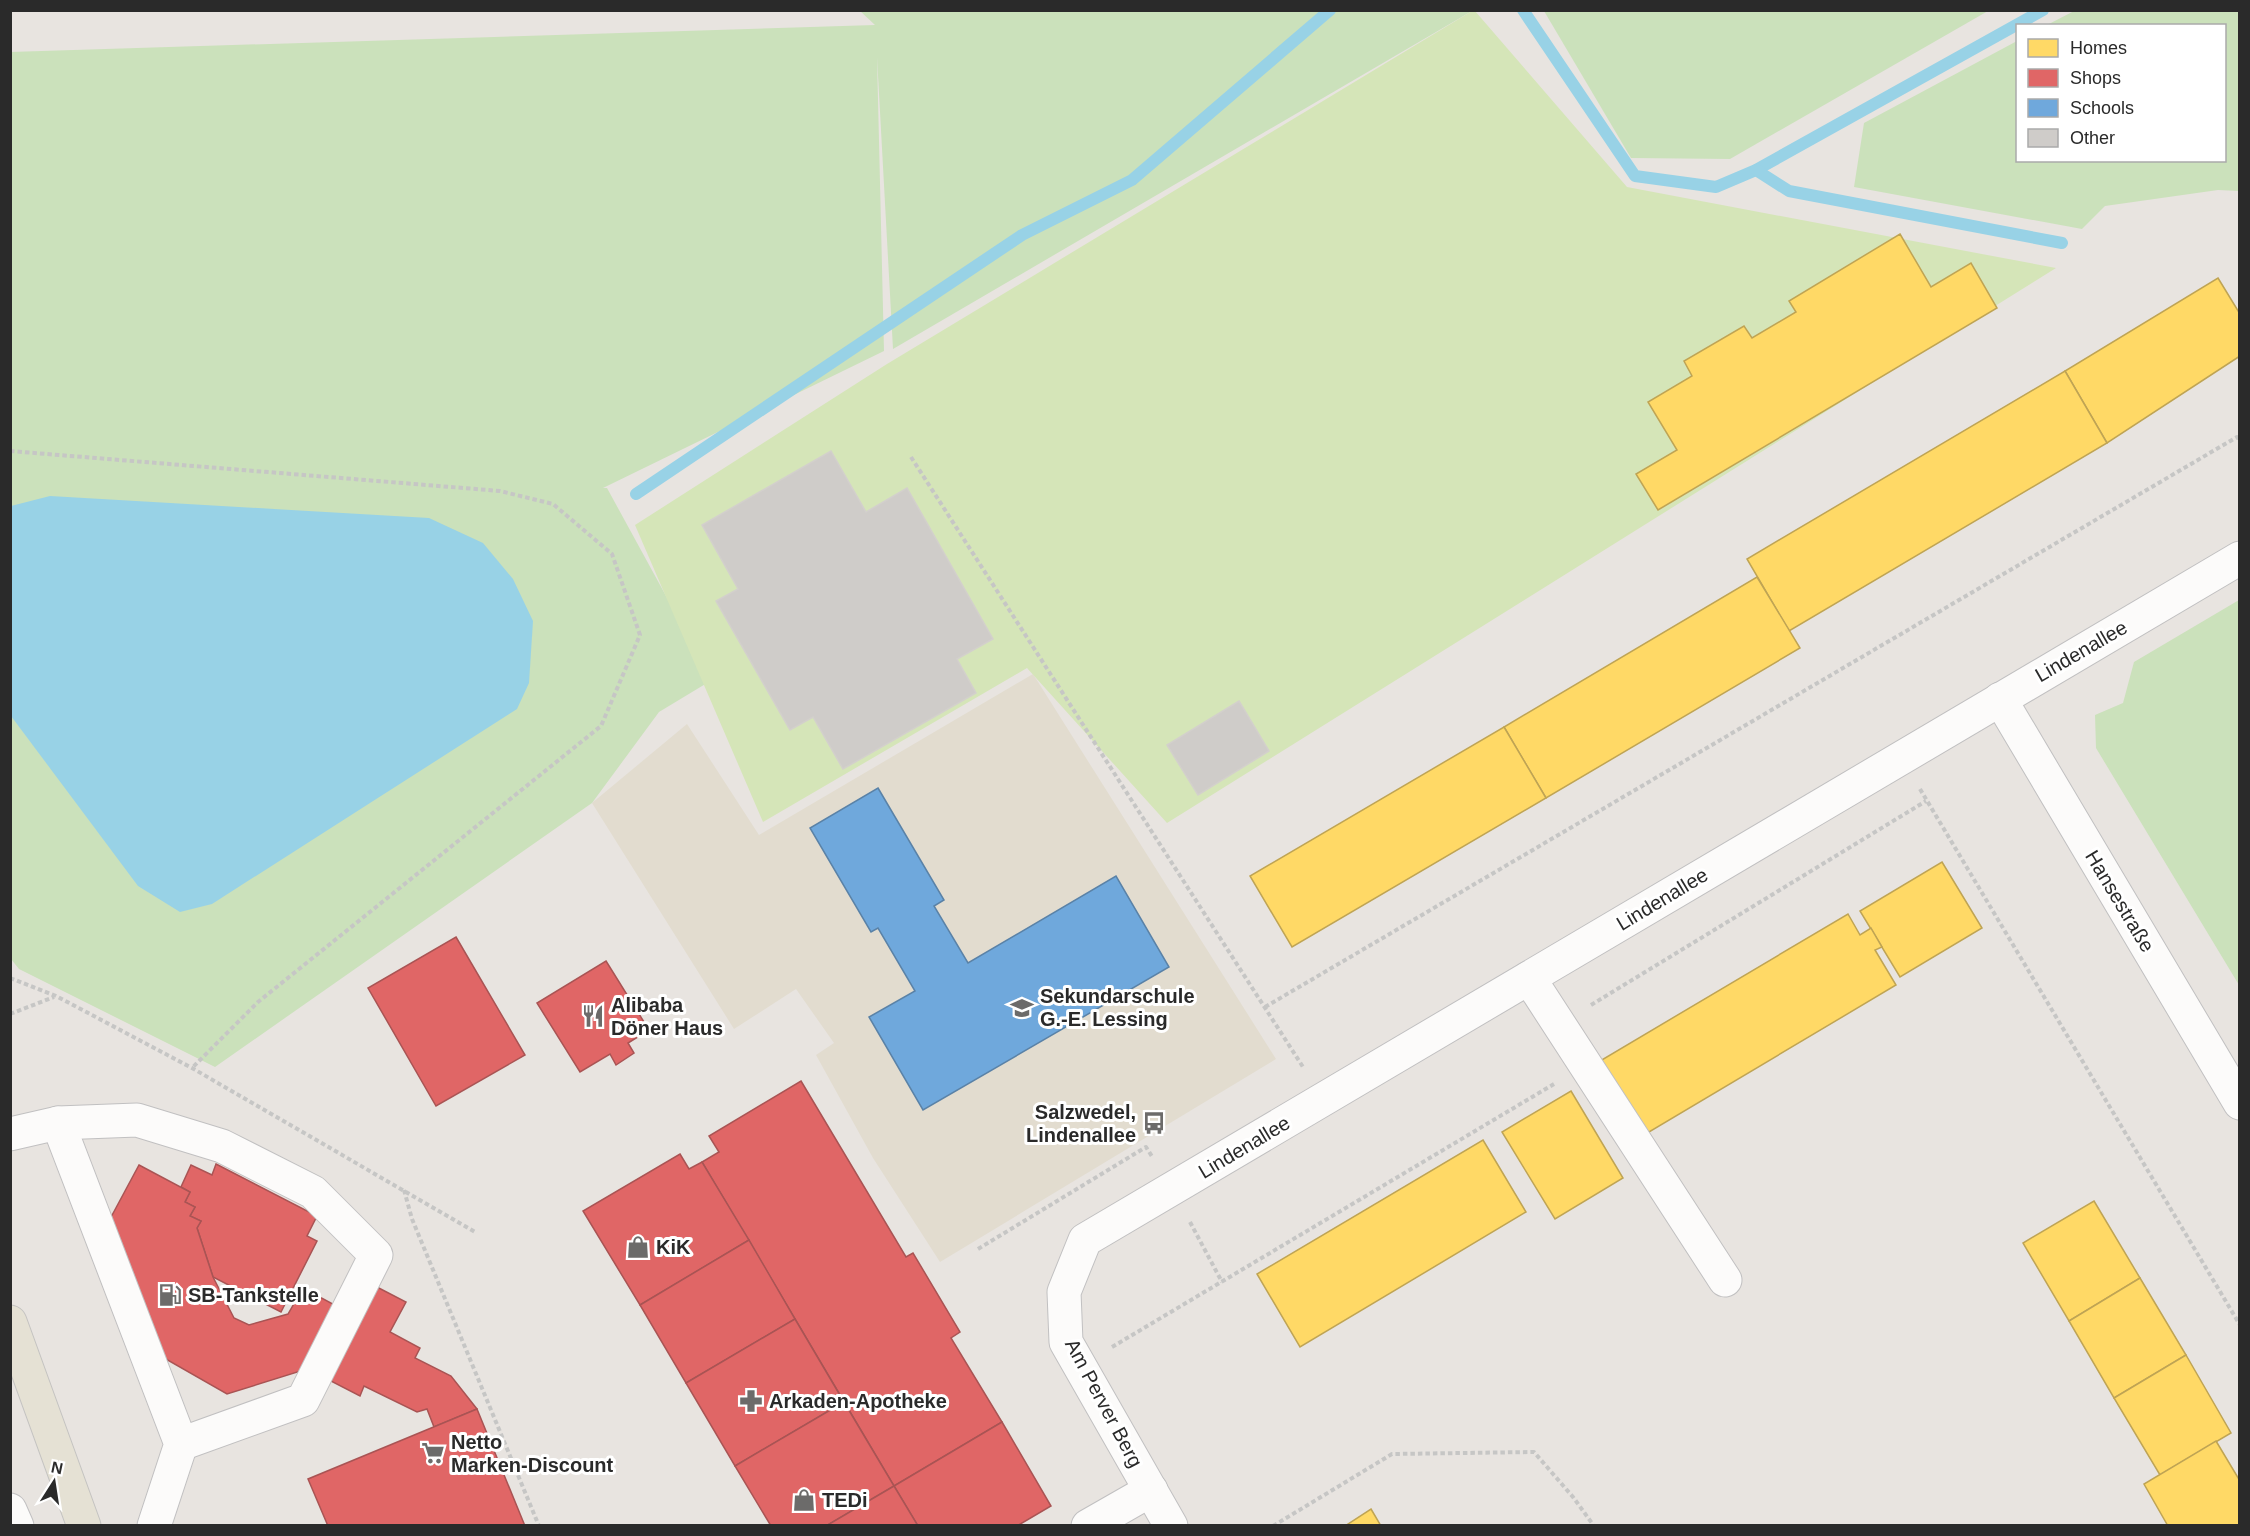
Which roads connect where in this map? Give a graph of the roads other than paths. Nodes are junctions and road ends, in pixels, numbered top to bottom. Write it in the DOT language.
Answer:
graph roads {
  1 [pos="2240,558"];
  2 [pos="2000,699"];
  3 [pos="1529,978"];
  4 [pos="2240,1102"];
  5 [pos="58,1123"];
  6 [pos="10,1134"];
  7 [pos="1085,1240"];
  8 [pos="1725,1280"];
  9 [pos="10,1322"];
  10 [pos="182,1444"];
  11 [pos="1151,1490"];
  12 [pos="10,1510"];
  13 [pos="17,1526"];
  14 [pos="84,1526"];
  15 [pos="154,1526"];
  16 [pos="1089,1526"];
  17 [pos="1172,1526"];
  1 -- 2 [label="street, Lindenallee"];
  2 -- 3 [label="street, Lindenallee"];
  2 -- 4 [label="street, Hansestraße"];
  3 -- 7 [label="street, Lindenallee"];
  3 -- 8 [label="street"];
  5 -- 6 [label="street"];
  5 -- 10 [label="street"];
  5 -- 10 [label="street"];
  7 -- 11 [label="street, Am Perver Berg"];
  9 -- 14 [label="main road"];
  10 -- 15 [label="street"];
  11 -- 16 [label="street"];
  11 -- 17 [label="street, Am Perver Berg"];
  12 -- 13 [label="street"];
}
